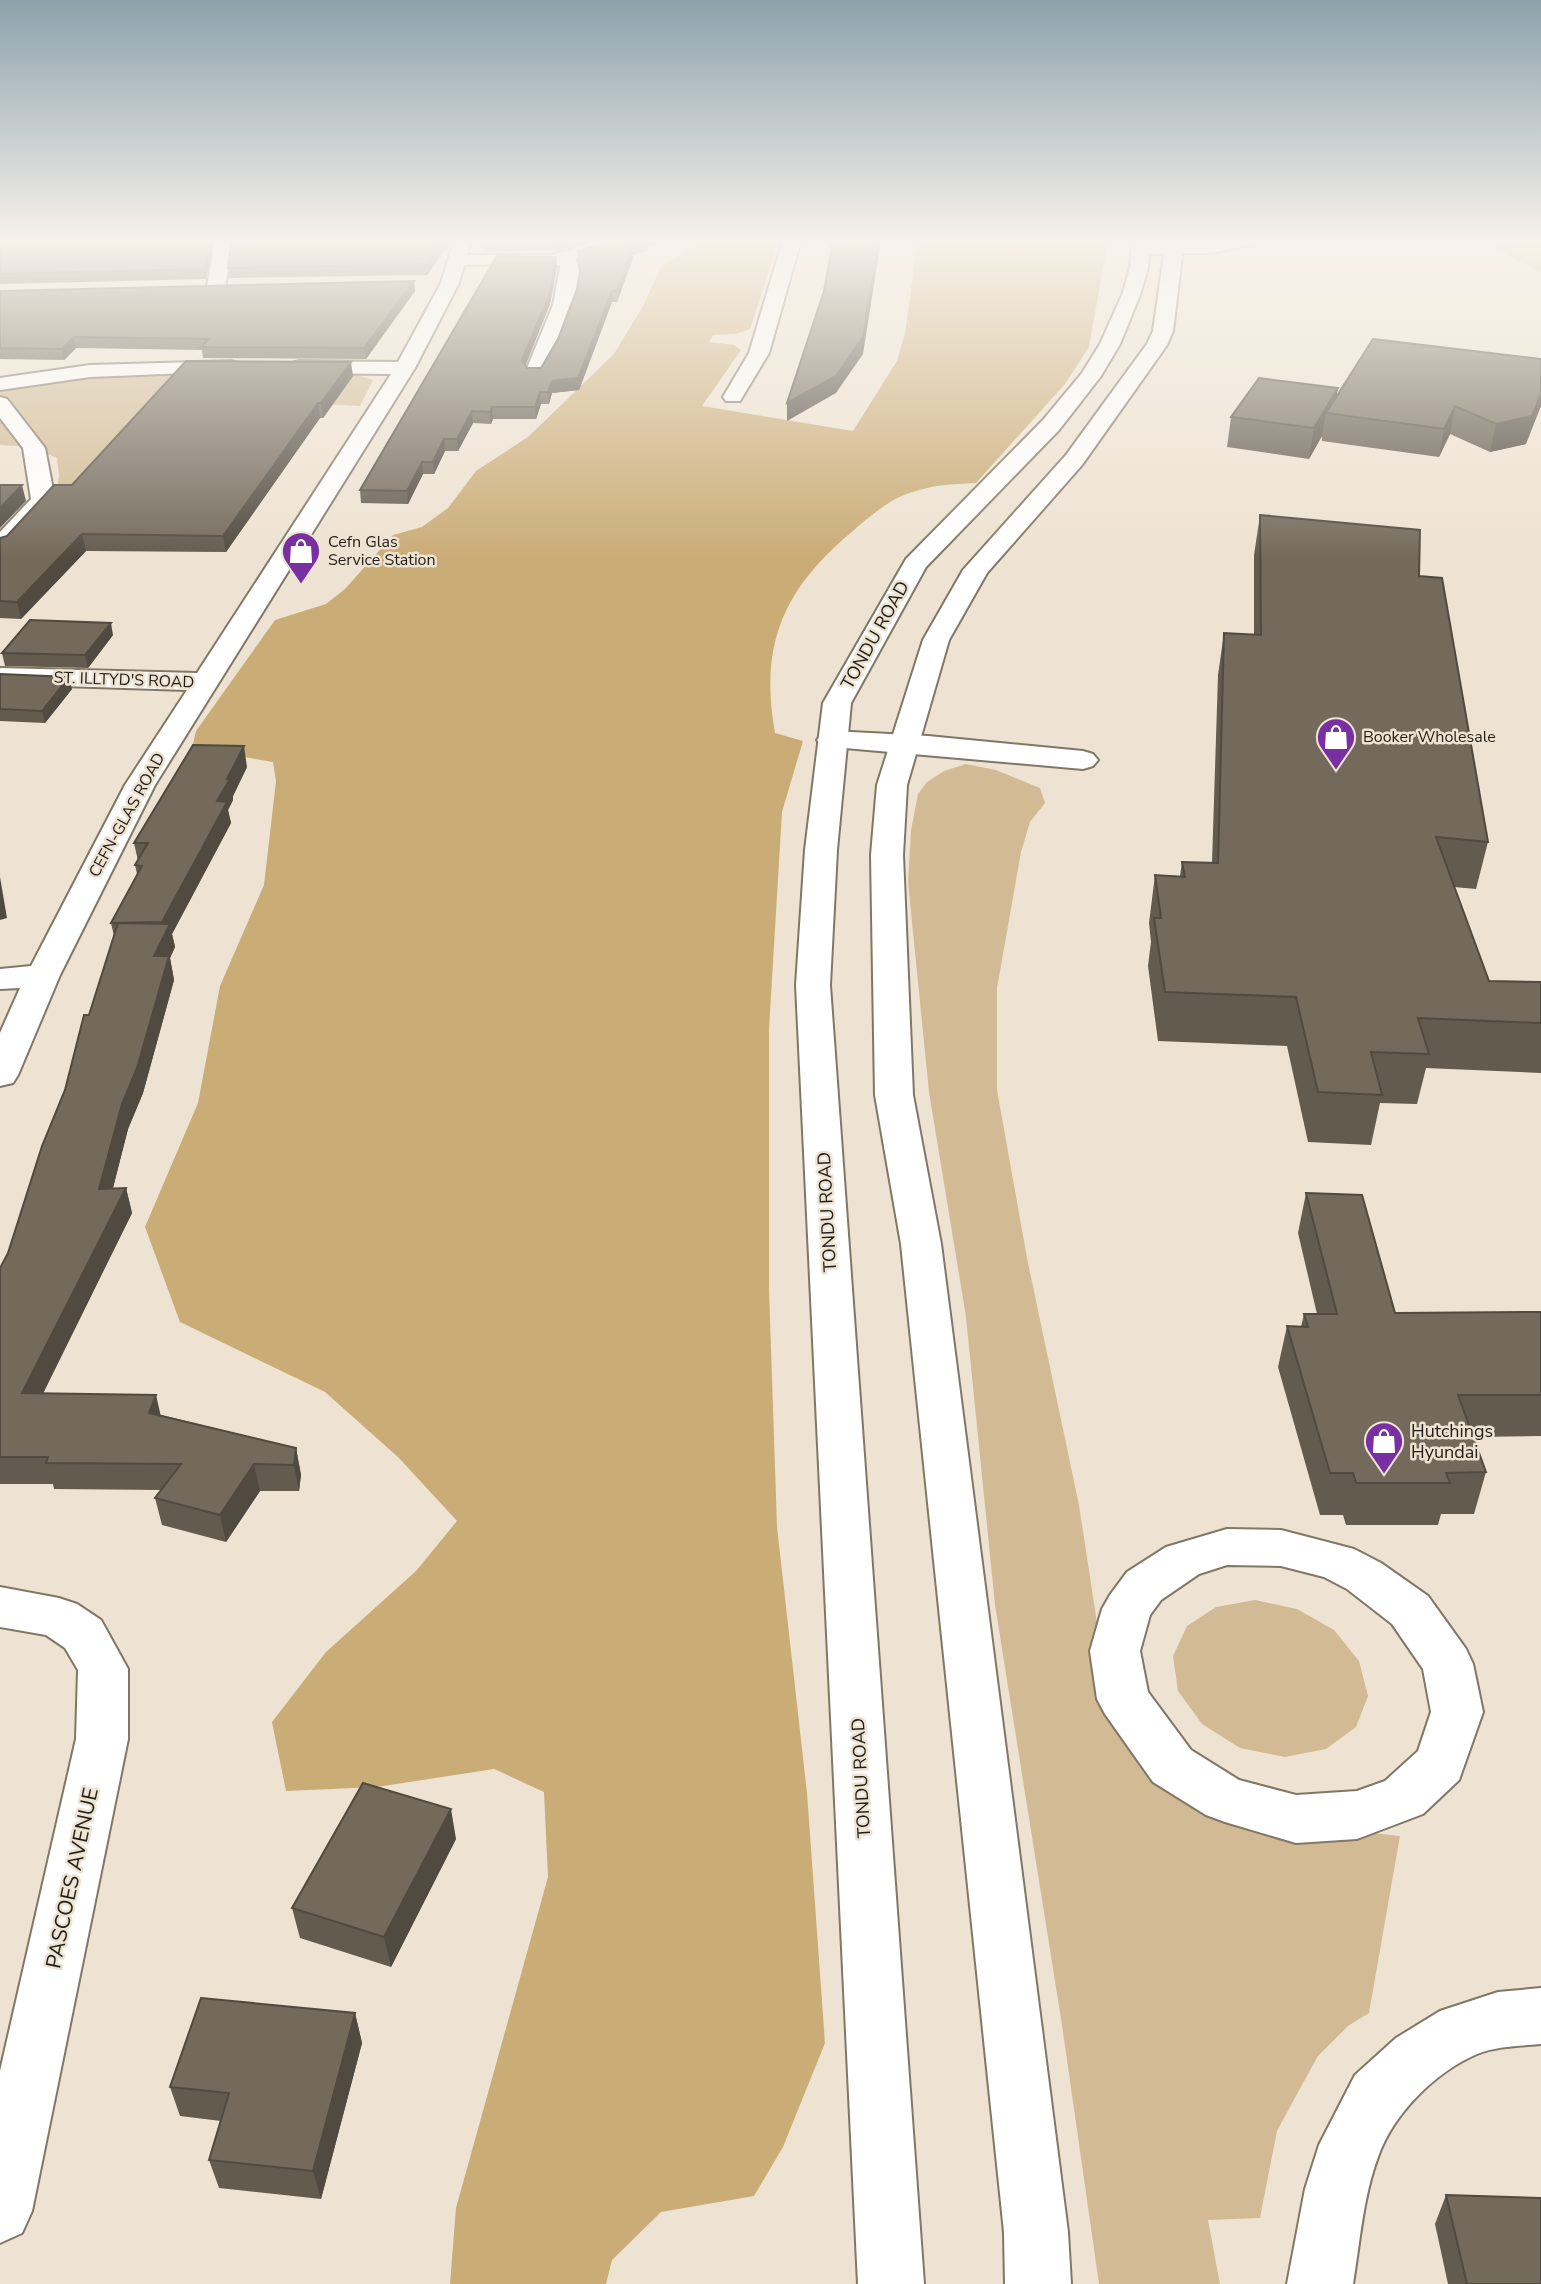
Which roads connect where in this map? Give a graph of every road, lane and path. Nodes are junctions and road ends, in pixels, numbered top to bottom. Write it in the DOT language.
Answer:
graph roads {
  1 [pos="414,347"];
  2 [pos="546,347"];
  3 [pos="761,347"];
  4 [pos="1108,347"];
  5 [pos="1156,347"];
  6 [pos="245,367"];
  7 [pos="272,367"];
  8 [pos="405,368"];
  9 [pos="535,373"];
  10 [pos="0,384"];
  11 [pos="733,397"];
  12 [pos="0,403"];
  13 [pos="0,546"];
  14 [pos="0,676"];
  15 [pos="207,682"];
  16 [pos="832,740"];
  17 [pos="906,744"];
  18 [pos="1083,760"];
  19 [pos="43,975"];
  20 [pos="0,978"];
  21 [pos="0,1075"];
  22 [pos="1227,1548"];
  23 [pos="0,1607"];
  24 [pos="1541,2016"];
  25 [pos="0,2211"];
  26 [pos="1325,2259"];
  27 [pos="891,2284"];
  28 [pos="1038,2284"];
  1 -- 8 [label="street, CEFN-GLAS ROAD"];
  2 -- 9 [label="street"];
  3 -- 11 [label="street"];
  4 -- 16 [label="street, TONDU ROAD"];
  5 -- 17 [label="street"];
  6 -- 10 [label="street"];
  7 -- 8 [label="street"];
  8 -- 15 [label="street, CEFN-GLAS ROAD"];
  12 -- 13 [label="street"];
  14 -- 15 [label="street, ST. ILLTYD'S ROAD"];
  15 -- 19 [label="street, CEFN-GLAS ROAD"];
  16 -- 17 [label="street"];
  16 -- 27 [label="street, TONDU ROAD"];
  17 -- 18 [label="street"];
  17 -- 28 [label="street"];
  19 -- 20 [label="street"];
  19 -- 21 [label="street, CEFN-GLAS ROAD"];
  22 -- 22 [label="street"];
  23 -- 25 [label="street, PASCOES AVENUE"];
  24 -- 26 [label="street"];
}
